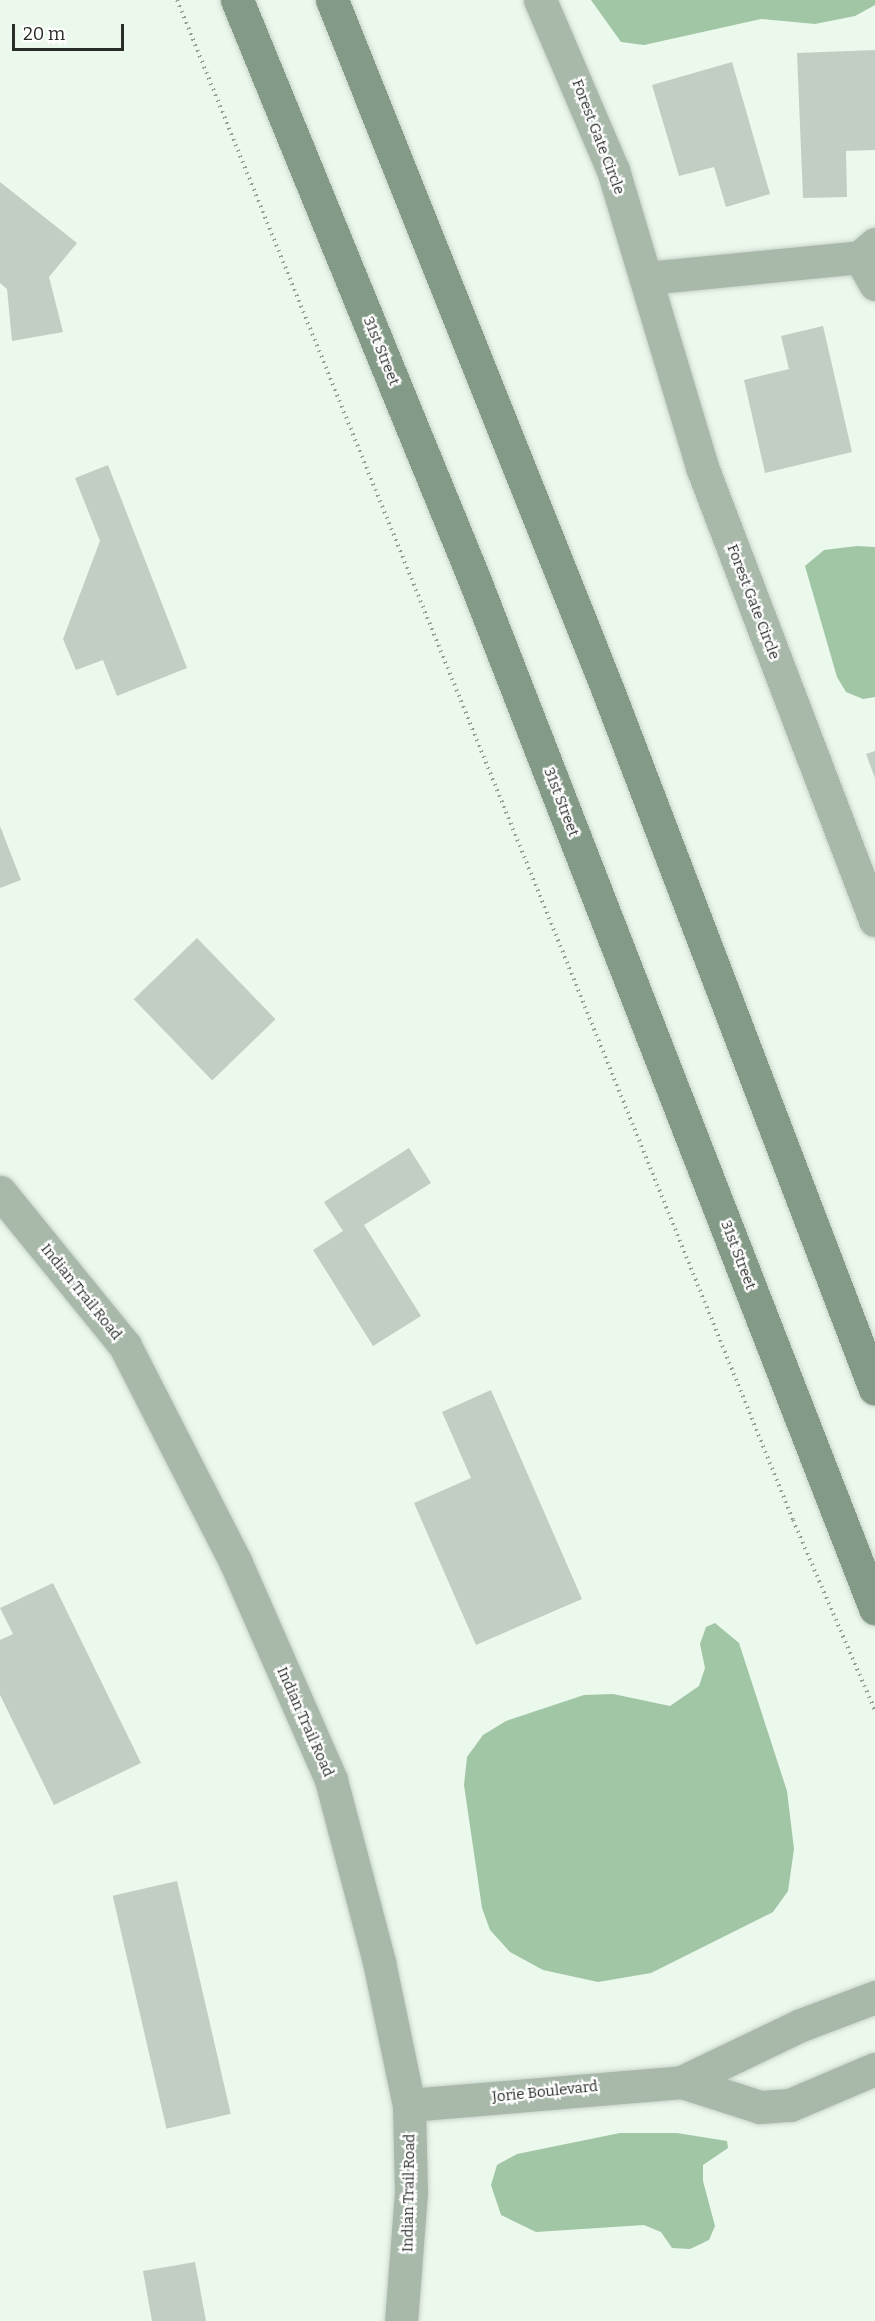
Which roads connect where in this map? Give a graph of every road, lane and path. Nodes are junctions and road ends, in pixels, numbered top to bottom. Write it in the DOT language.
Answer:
graph roads {
  1 [pos="177,0"];
  2 [pos="237,0"];
  3 [pos="332,0"];
  4 [pos="540,0"];
  5 [pos="870,262"];
  6 [pos="647,278"];
  7 [pos="875,920"];
  8 [pos="0,1192"];
  9 [pos="875,1389"];
  10 [pos="875,1608"];
  11 [pos="875,1710"];
  12 [pos="875,1997"];
  13 [pos="875,2069"];
  14 [pos="682,2082"];
  15 [pos="409,2105"];
  16 [pos="401,2321"];
  1 -- 11 [label="path"];
  2 -- 10 [label="main road, 31st Street"];
  3 -- 9 [label="main road"];
  4 -- 6 [label="street, Forest Gate Circle"];
  5 -- 6 [label="street"];
  6 -- 7 [label="street, Forest Gate Circle"];
  8 -- 15 [label="street, Indian Trail Road"];
  12 -- 14 [label="street, Jorie Boulevard"];
  13 -- 14 [label="street, Jorie Boulevard"];
  14 -- 15 [label="street, Jorie Boulevard"];
  15 -- 16 [label="street, Indian Trail Road"];
}
